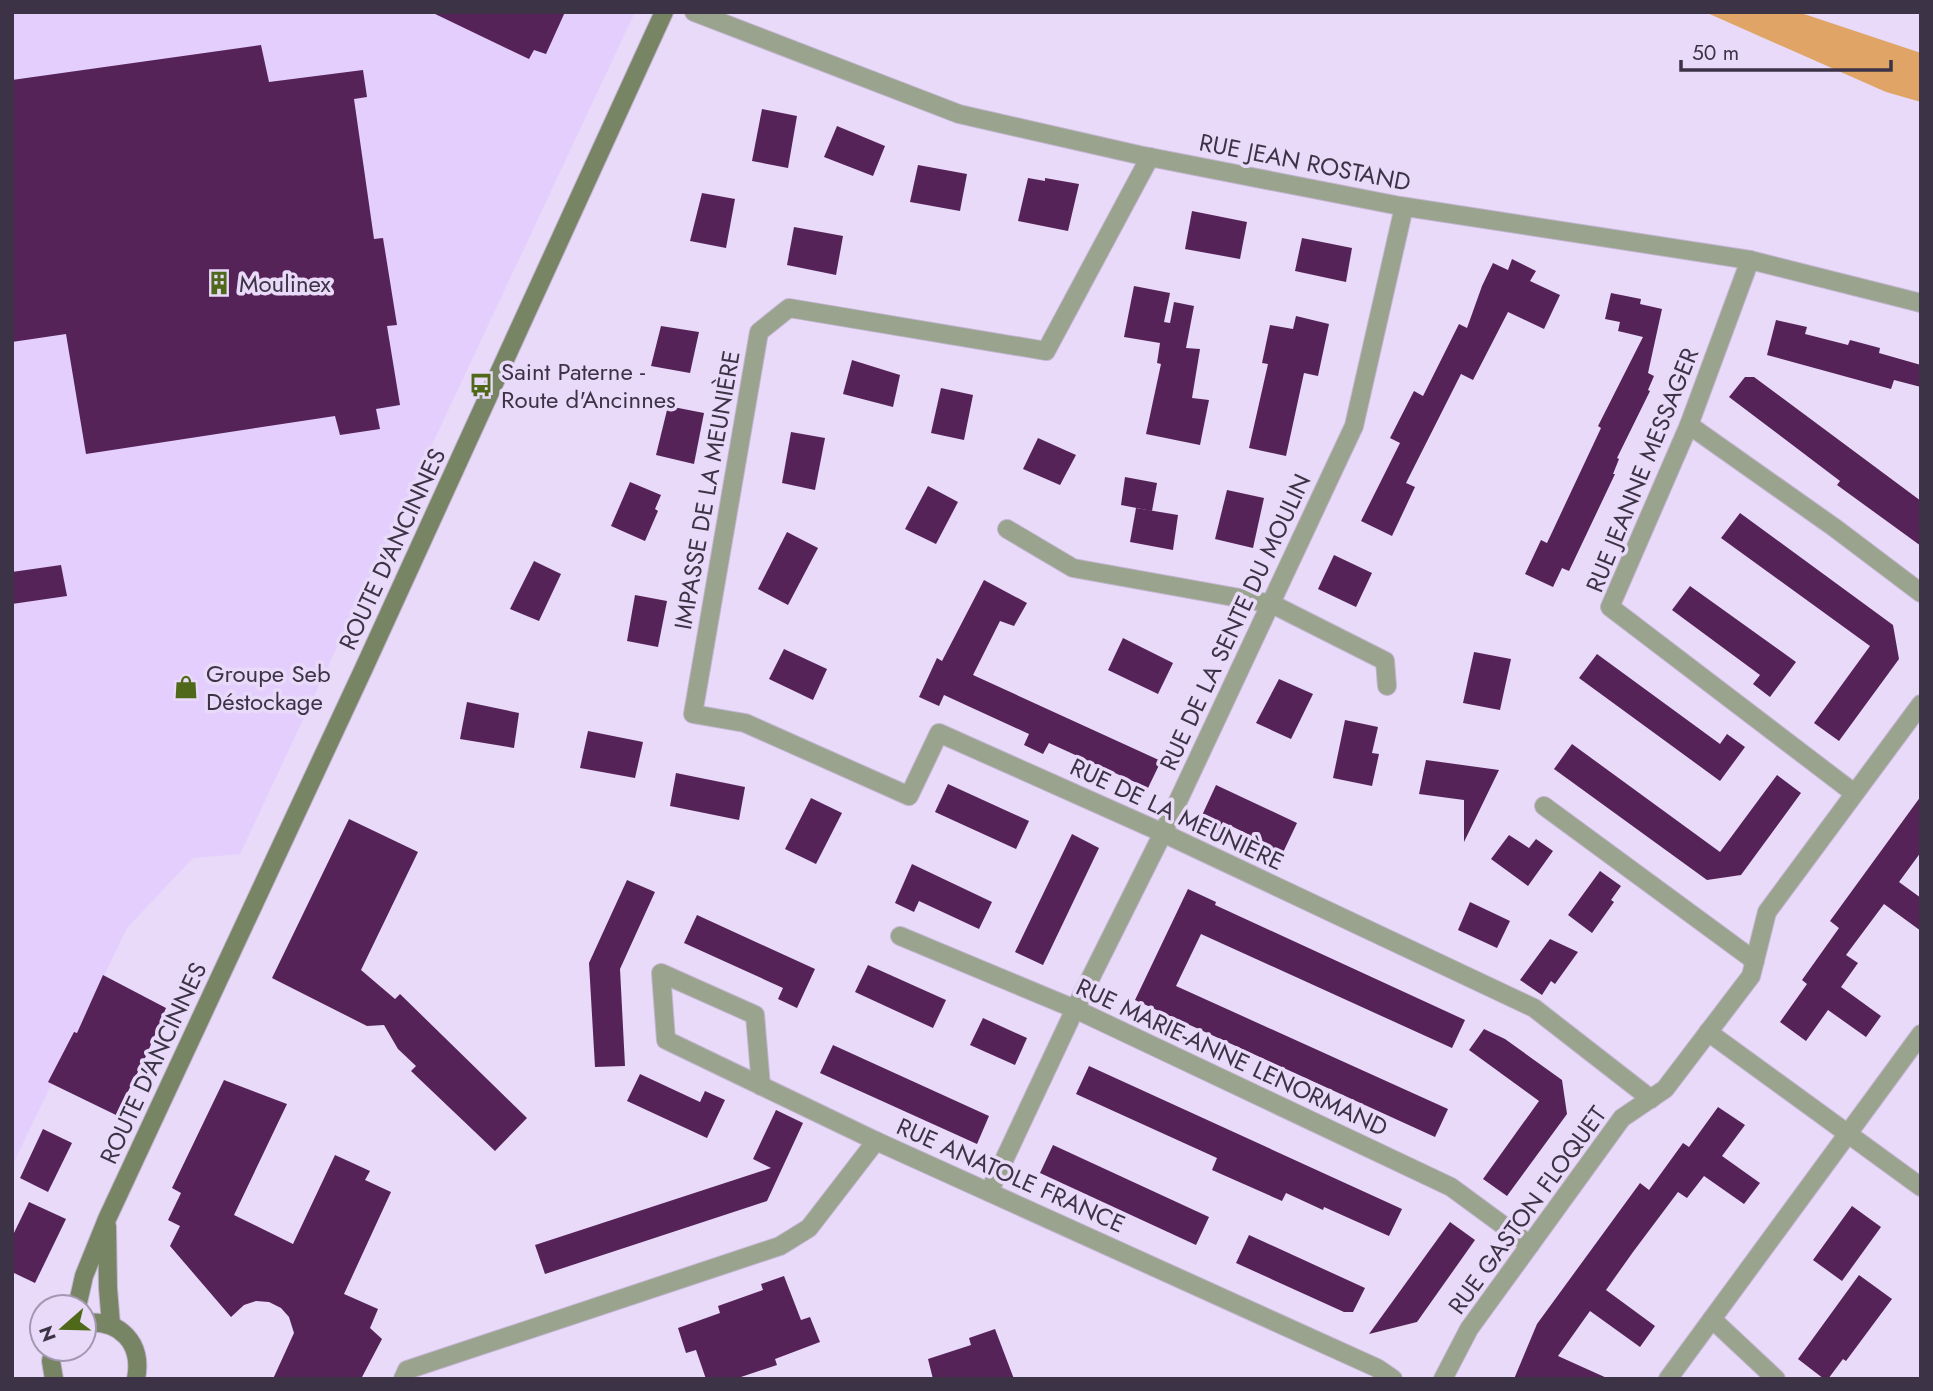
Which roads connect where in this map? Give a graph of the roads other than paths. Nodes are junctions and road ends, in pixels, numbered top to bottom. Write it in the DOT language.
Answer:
graph roads {
  1 [pos="664,12"];
  2 [pos="694,12"];
  3 [pos="1150,157"];
  4 [pos="1404,207"];
  5 [pos="1750,260"];
  6 [pos="1921,303"];
  7 [pos="1689,425"];
  8 [pos="1007,529"];
  9 [pos="1921,593"];
  10 [pos="1272,604"];
  11 [pos="1387,686"];
  12 [pos="1921,704"];
  13 [pos="693,714"];
  14 [pos="1854,793"];
  15 [pos="1544,806"];
  16 [pos="1163,833"];
  17 [pos="900,936"];
  18 [pos="1755,961"];
  19 [pos="1076,1009"];
  20 [pos="1708,1032"];
  21 [pos="1921,1034"];
  22 [pos="761,1086"];
  23 [pos="1651,1099"];
  24 [pos="1848,1133"];
  25 [pos="876,1141"];
  26 [pos="1921,1187"];
  27 [pos="989,1192"];
  28 [pos="107,1219"];
  29 [pos="1530,1245"];
  30 [pos="80,1293"];
  31 [pos="1712,1319"];
  32 [pos="98,1321"];
  33 [pos="111,1325"];
  34 [pos="53,1363"];
  35 [pos="140,1375"];
  36 [pos="41,1379"];
  37 [pos="403,1379"];
  38 [pos="1393,1379"];
  39 [pos="1443,1379"];
  40 [pos="1668,1379"];
  41 [pos="1776,1379"];
  1 -- 28 [label="main road, ROUTE D'ANCINNES"];
  2 -- 3 [label="street, RUE JEAN ROSTAND"];
  3 -- 4 [label="street, RUE JEAN ROSTAND"];
  3 -- 13 [label="street, IMPASSE DE LA MEUNIÈRE"];
  4 -- 5 [label="street, RUE JEAN ROSTAND"];
  4 -- 10 [label="street, RUE DE LA SENTE DU MOULIN"];
  5 -- 6 [label="street, RUE JEAN ROSTAND"];
  5 -- 7 [label="street, RUE JEANNE MESSAGER"];
  7 -- 9 [label="street"];
  7 -- 14 [label="street, RUE JEANNE MESSAGER"];
  8 -- 10 [label="street"];
  10 -- 11 [label="street"];
  10 -- 16 [label="street, RUE DE LA SENTE DU MOULIN"];
  12 -- 14 [label="street, RUE GASTON FLOQUET"];
  13 -- 16 [label="street, RUE DE LA MEUNIÈRE"];
  14 -- 18 [label="street, RUE GASTON FLOQUET"];
  15 -- 18 [label="street"];
  16 -- 19 [label="street, RUE DE LA SENTE DU MOULIN"];
  16 -- 23 [label="street, RUE DE LA MEUNIÈRE"];
  17 -- 19 [label="street, RUE MARIE-ANNE LENORMAND"];
  18 -- 20 [label="street, RUE GASTON FLOQUET"];
  19 -- 27 [label="street, RUE DE LA SENTE DU MOULIN"];
  19 -- 29 [label="street, RUE MARIE-ANNE LENORMAND"];
  20 -- 23 [label="street, RUE GASTON FLOQUET"];
  20 -- 24 [label="street"];
  21 -- 24 [label="street"];
  22 -- 22 [label="street"];
  22 -- 25 [label="street"];
  23 -- 29 [label="street, RUE GASTON FLOQUET"];
  24 -- 26 [label="street"];
  24 -- 31 [label="street"];
  25 -- 27 [label="street, RUE ANATOLE FRANCE"];
  25 -- 37 [label="street, RUE ANATOLE FRANCE"];
  27 -- 38 [label="street, RUE ANATOLE FRANCE"];
  28 -- 30 [label="main road, ROUTE D'ANCINNES"];
  28 -- 33 [label="main road, ROUTE D'ANCINNES"];
  29 -- 39 [label="street, RUE GASTON FLOQUET"];
  31 -- 40 [label="street"];
  31 -- 41 [label="street"];
  32 -- 33 [label="main road"];
  33 -- 35 [label="main road"];
  34 -- 36 [label="main road"];
}
